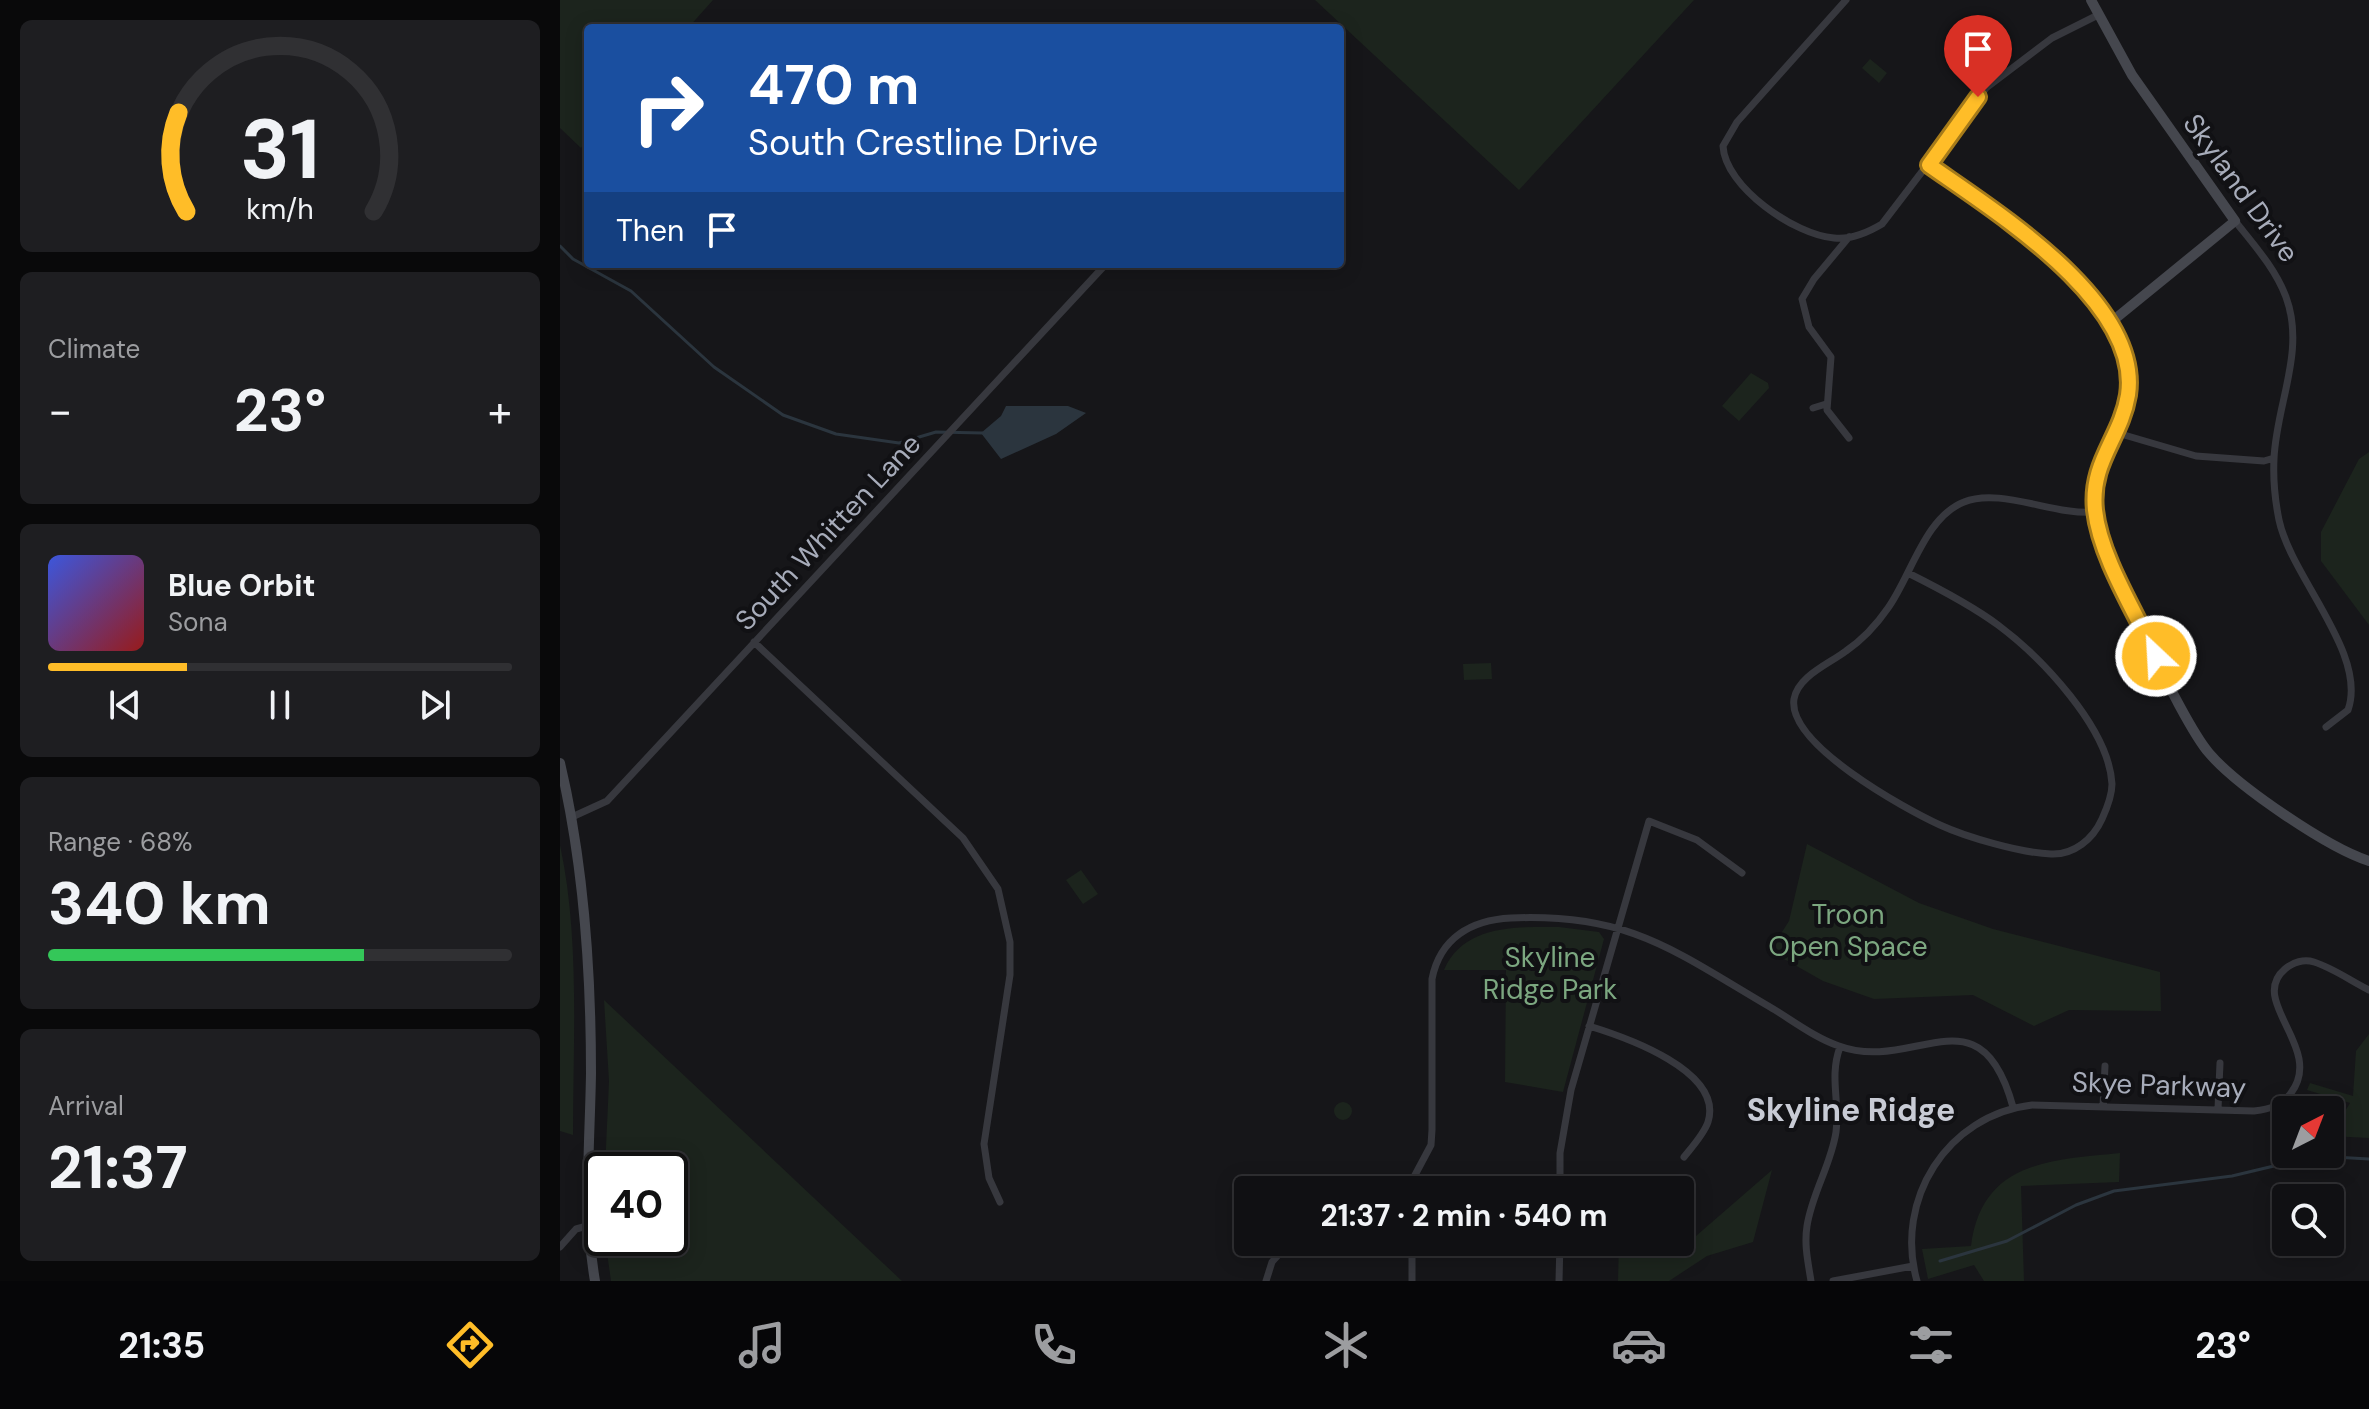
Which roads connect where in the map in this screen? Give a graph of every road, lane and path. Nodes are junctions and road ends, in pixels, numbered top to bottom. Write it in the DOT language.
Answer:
graph roads {
  1 [pos="1846,0"];
  2 [pos="2091,0"];
  3 [pos="2098,15"];
  4 [pos="1929,165"];
  5 [pos="2235,221"];
  6 [pos="1849,237"];
  7 [pos="1102,268"];
  8 [pos="2110,323"];
  9 [pos="1826,404"];
  10 [pos="1813,408"];
  11 [pos="2114,432"];
  12 [pos="1849,438"];
  13 [pos="2274,458"];
  14 [pos="2095,512"];
  15 [pos="1910,574"];
  16 [pos="754,642"];
  17 [pos="2326,727"];
  18 [pos="560,763"];
  19 [pos="572,817"];
  20 [pos="2369,861"];
  21 [pos="1742,873"];
  22 [pos="1617,926"];
  23 [pos="2369,990"];
  24 [pos="1589,1026"];
  25 [pos="1840,1047"];
  26 [pos="2220,1063"];
  27 [pos="2105,1066"];
  28 [pos="2103,1106"];
  29 [pos="2013,1107"];
  30 [pos="2218,1109"];
  31 [pos="588,1152"];
  32 [pos="1684,1157"];
  33 [pos="1417,1176"];
  34 [pos="1561,1176"];
  35 [pos="1000,1202"];
  36 [pos="584,1227"];
  37 [pos="560,1247"];
  38 [pos="591,1256"];
  39 [pos="1277,1256"];
  40 [pos="1412,1256"];
  41 [pos="1560,1256"];
  42 [pos="1913,1266"];
  43 [pos="595,1281"];
  44 [pos="1266,1281"];
  45 [pos="1412,1281"];
  46 [pos="1559,1281"];
  47 [pos="1811,1281"];
  48 [pos="1833,1281"];
  49 [pos="1917,1281"];
  1 -- 6 [label="street"];
  2 -- 3 [label="street, Skyland Drive"];
  3 -- 4 [label="street"];
  3 -- 5 [label="street, Skyland Drive"];
  4 -- 6 [label="street"];
  4 -- 8 [label="street"];
  5 -- 8 [label="street"];
  5 -- 13 [label="street, Skyland Drive"];
  6 -- 9 [label="street"];
  7 -- 16 [label="street, South Whitten Lane"];
  8 -- 11 [label="street"];
  9 -- 10 [label="street"];
  9 -- 12 [label="street"];
  11 -- 13 [label="street"];
  11 -- 14 [label="street"];
  13 -- 17 [label="street, Skyland Drive"];
  14 -- 15 [label="street"];
  14 -- 20 [label="street"];
  15 -- 15 [label="street"];
  16 -- 19 [label="street, South Whitten Lane"];
  16 -- 35 [label="street"];
  18 -- 19 [label="street"];
  19 -- 31 [label="street"];
  21 -- 22 [label="street"];
  22 -- 24 [label="street"];
  22 -- 25 [label="street"];
  22 -- 33 [label="street"];
  23 -- 30 [label="street, Skye Parkway"];
  24 -- 32 [label="street"];
  24 -- 34 [label="street"];
  25 -- 29 [label="street"];
  25 -- 47 [label="street"];
  26 -- 30 [label="street"];
  27 -- 28 [label="street"];
  28 -- 29 [label="street, Skye Parkway"];
  28 -- 30 [label="street, Skye Parkway"];
  29 -- 42 [label="street, Skye Parkway"];
  36 -- 37 [label="street"];
  38 -- 43 [label="street"];
  39 -- 44 [label="street"];
  40 -- 45 [label="street"];
  41 -- 46 [label="street"];
  42 -- 48 [label="street"];
  42 -- 49 [label="street, Skye Parkway"];
}
